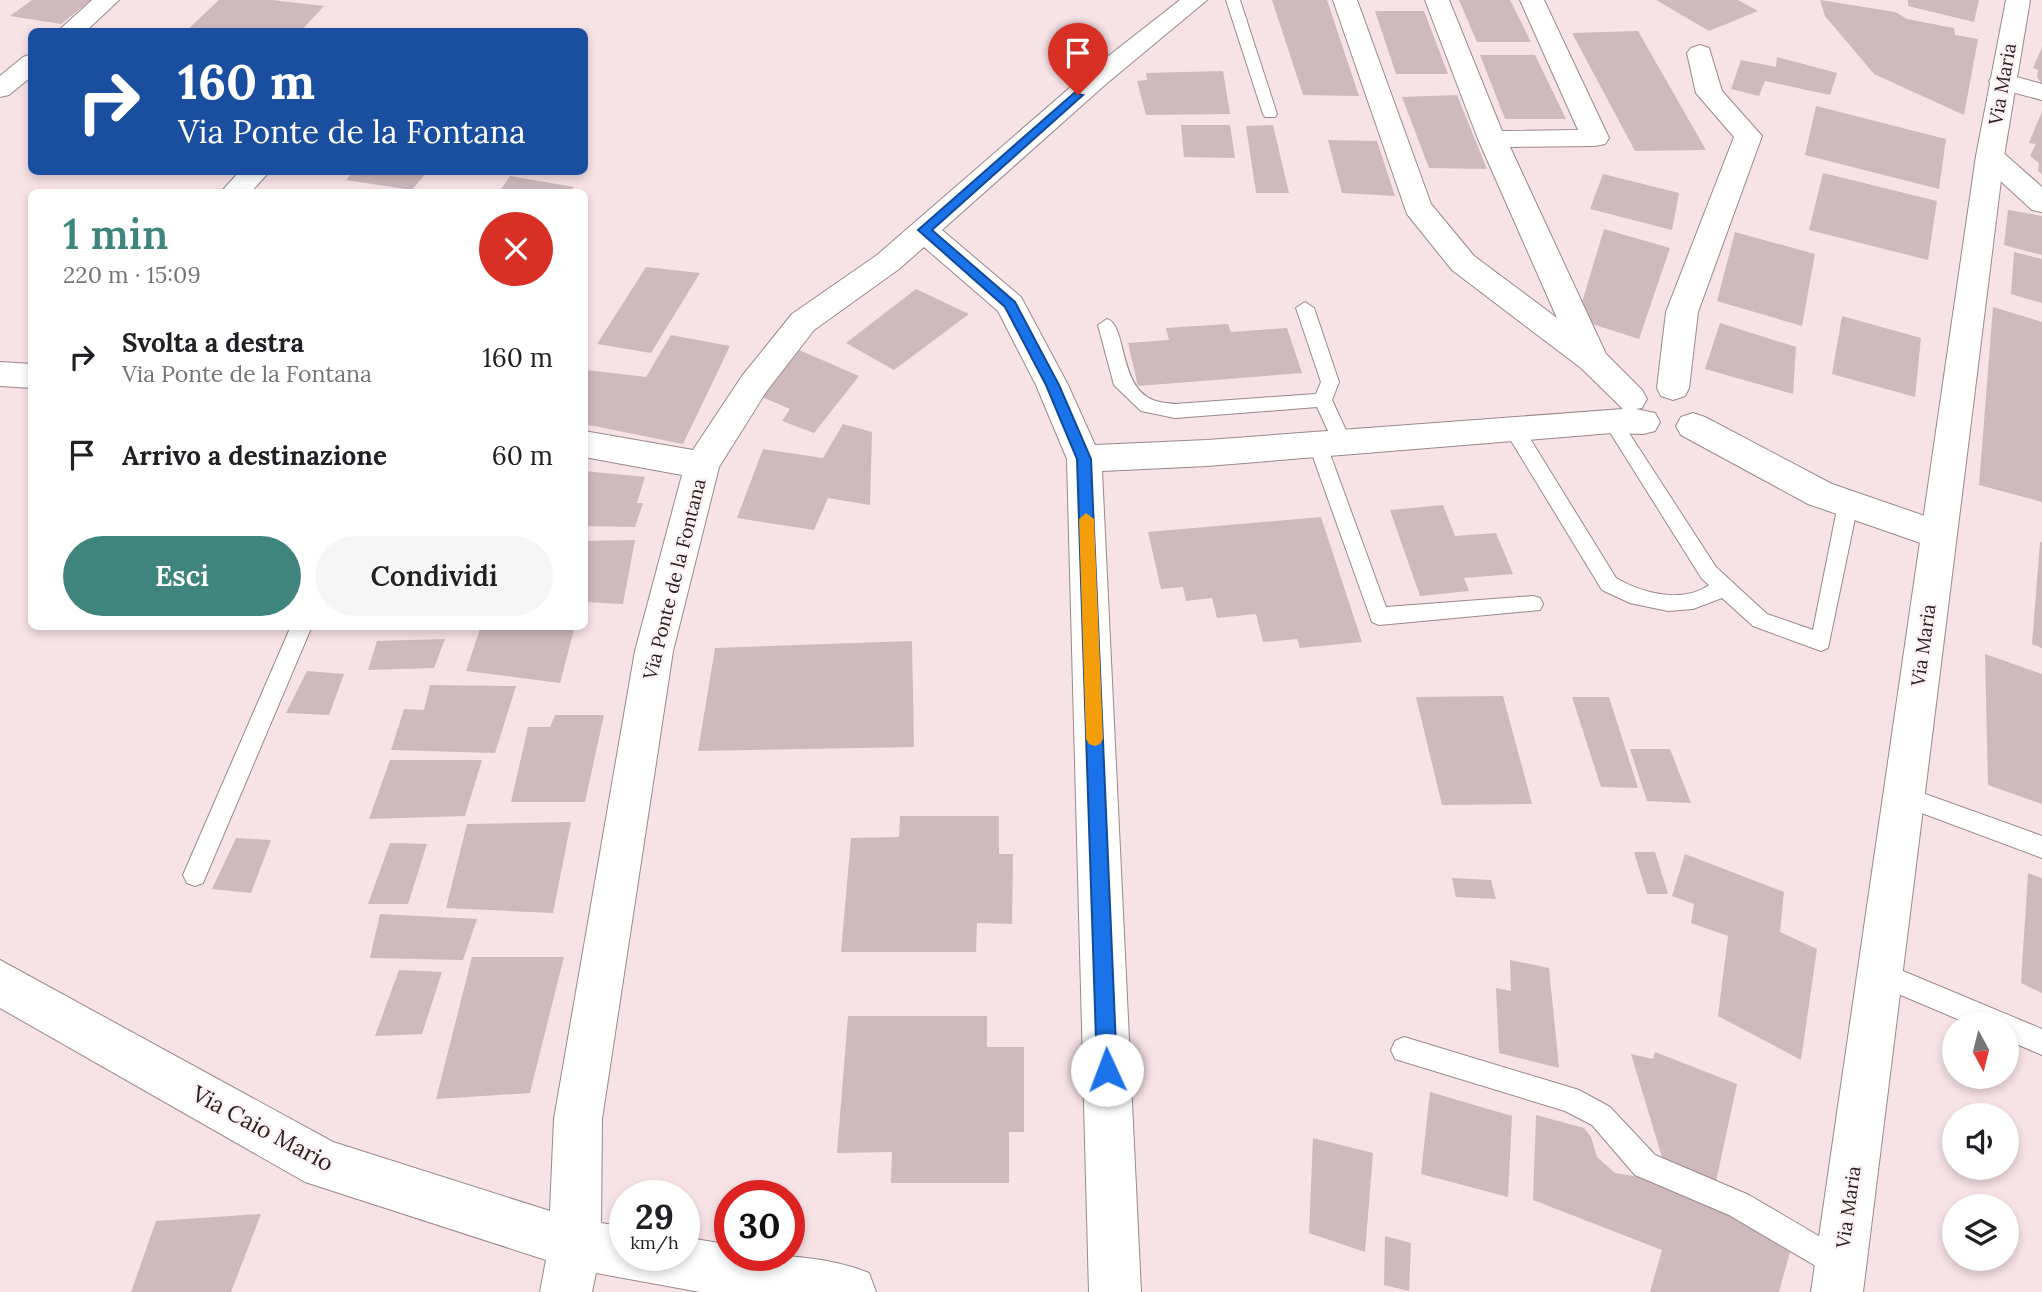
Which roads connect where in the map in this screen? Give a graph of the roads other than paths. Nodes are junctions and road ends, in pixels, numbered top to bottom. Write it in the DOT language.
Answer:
graph roads {
  1 [pos="107,0"];
  2 [pos="1195,0"];
  3 [pos="1233,0"];
  4 [pos="1345,0"];
  5 [pos="1437,0"];
  6 [pos="1532,0"];
  7 [pos="2018,0"];
  8 [pos="74,28"];
  9 [pos="1700,53"];
  10 [pos="28,65"];
  11 [pos="2002,80"];
  12 [pos="0,89"];
  13 [pos="2042,92"];
  14 [pos="1270,114"];
  15 [pos="1492,139"];
  16 [pos="1990,156"];
  17 [pos="252,175"];
  18 [pos="239,189"];
  19 [pos="2042,202"];
  20 [pos="924,230"];
  21 [pos="1305,308"];
  22 [pos="1107,325"];
  23 [pos="1592,360"];
  24 [pos="0,374"];
  25 [pos="28,376"];
  26 [pos="1673,388"];
  27 [pos="1323,400"];
  28 [pos="1628,414"];
  29 [pos="1693,426"];
  30 [pos="1514,429"];
  31 [pos="1330,442"];
  32 [pos="588,445"];
  33 [pos="1084,459"];
  34 [pos="702,465"];
  35 [pos="1848,504"];
  36 [pos="1938,535"];
  37 [pos="1723,586"];
  38 [pos="1533,604"];
  39 [pos="300,630"];
  40 [pos="1903,796"];
  41 [pos="2042,847"];
  42 [pos="195,875"];
  43 [pos="1879,973"];
  44 [pos="0,983"];
  45 [pos="1972,1012"];
  46 [pos="2020,1033"];
  47 [pos="2042,1042"];
  48 [pos="1404,1050"];
  49 [pos="609,1257"];
  50 [pos="700,1266"];
  51 [pos="570,1268"];
  52 [pos="1839,1279"];
  53 [pos="850,1292"];
  54 [pos="1115,1292"];
  1 -- 8 [label="street"];
  2 -- 20 [label="street, Via Ponte de la Fontana"];
  3 -- 14 [label="lane"];
  4 -- 23 [label="street"];
  5 -- 15 [label="street"];
  6 -- 15 [label="street"];
  7 -- 11 [label="street, Via Maria"];
  9 -- 26 [label="street"];
  10 -- 12 [label="street"];
  11 -- 13 [label="street"];
  11 -- 16 [label="street, Via Maria"];
  15 -- 23 [label="street"];
  16 -- 19 [label="street"];
  16 -- 36 [label="street, Via Maria"];
  17 -- 18 [label="street"];
  20 -- 33 [label="street"];
  20 -- 34 [label="street, Via Ponte de la Fontana"];
  21 -- 27 [label="lane"];
  22 -- 27 [label="lane"];
  23 -- 28 [label="street"];
  24 -- 25 [label="street"];
  26 -- 28 [label="street"];
  26 -- 29 [label="street"];
  27 -- 31 [label="lane"];
  28 -- 29 [label="street"];
  28 -- 30 [label="street"];
  28 -- 37 [label="lane"];
  29 -- 35 [label="street"];
  30 -- 31 [label="street"];
  30 -- 37 [label="lane"];
  31 -- 33 [label="street"];
  31 -- 38 [label="lane"];
  32 -- 34 [label="street"];
  33 -- 54 [label="street"];
  34 -- 51 [label="street, Via Ponte de la Fontana"];
  35 -- 36 [label="street"];
  35 -- 37 [label="lane"];
  36 -- 40 [label="street, Via Maria"];
  39 -- 42 [label="lane"];
  40 -- 41 [label="lane"];
  40 -- 43 [label="street, Via Maria"];
  43 -- 45 [label="lane"];
  43 -- 52 [label="street, Via Maria"];
  44 -- 51 [label="street, Via Caio Mario"];
  46 -- 47 [label="lane"];
  48 -- 52 [label="lane"];
  49 -- 51 [label="street, Via Caio Mario"];
  50 -- 53 [label="street"];
}
